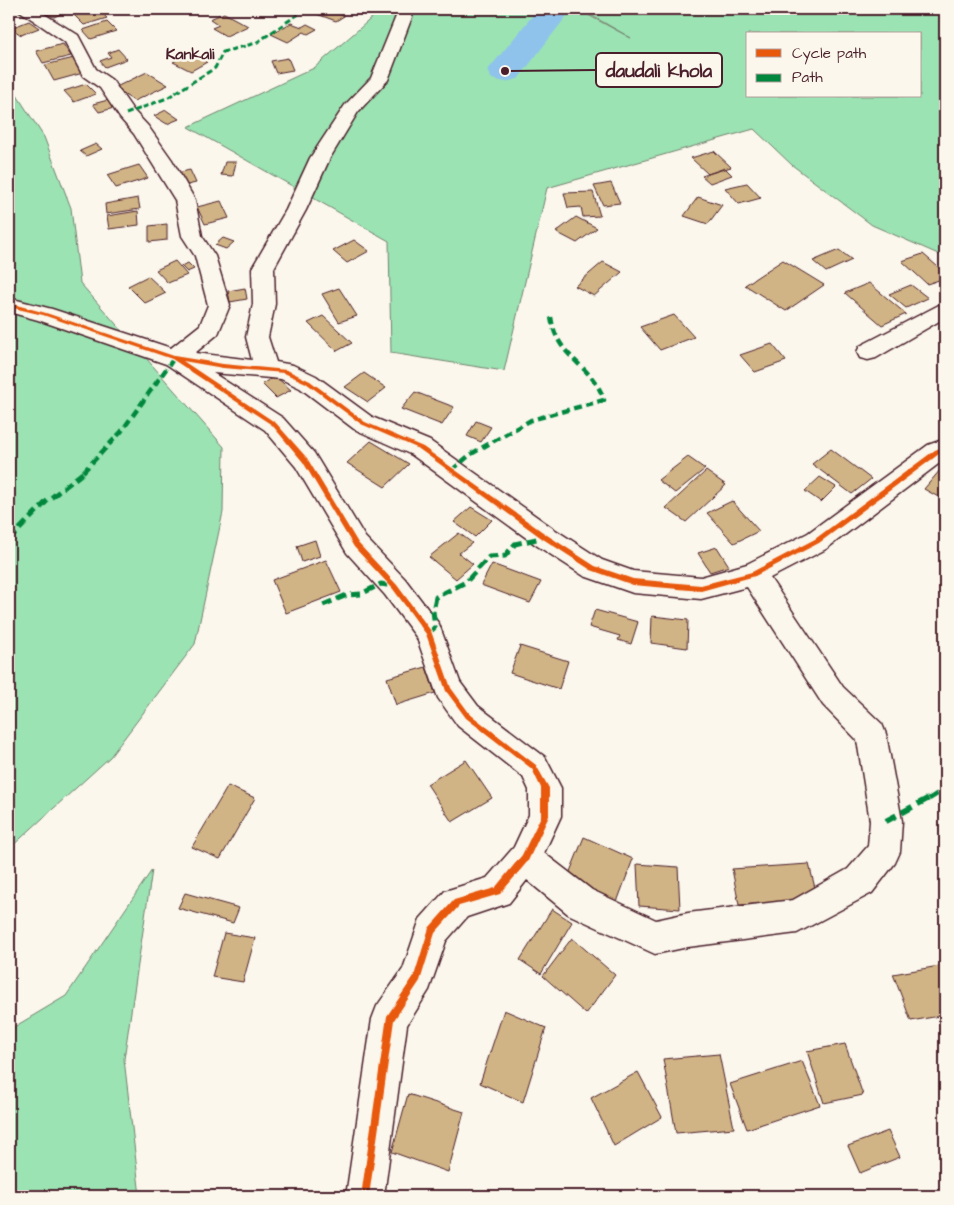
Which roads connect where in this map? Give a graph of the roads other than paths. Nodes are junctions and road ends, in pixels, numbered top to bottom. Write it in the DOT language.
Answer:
graph roads {
  1 [pos="25,9"];
  2 [pos="407,9"];
  3 [pos="9,305"];
  4 [pos="945,314"];
  5 [pos="868,352"];
  6 [pos="174,358"];
  7 [pos="266,369"];
  8 [pos="945,448"];
  9 [pos="753,574"];
  10 [pos="525,858"];
  11 [pos="365,1196"];
  1 -- 6 [label="street"];
  2 -- 7 [label="street"];
  3 -- 6 [label="street"];
  4 -- 5 [label="street"];
  6 -- 7 [label="street"];
  6 -- 10 [label="street"];
  7 -- 9 [label="street"];
  8 -- 9 [label="street"];
  9 -- 10 [label="street"];
  10 -- 11 [label="street"];
}
